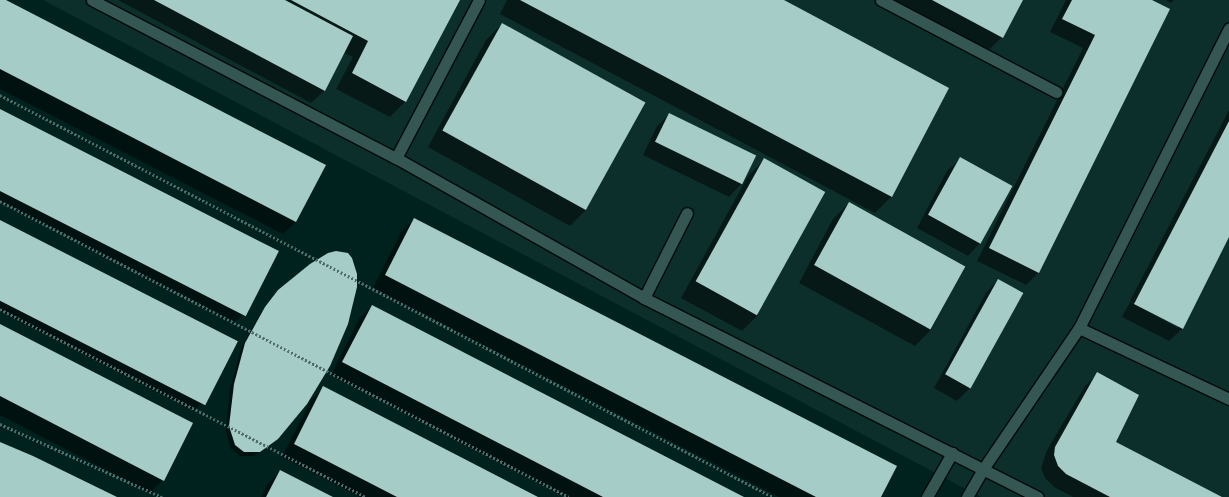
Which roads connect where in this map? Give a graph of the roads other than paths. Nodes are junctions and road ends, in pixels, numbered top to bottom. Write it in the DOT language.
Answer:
graph roads {
  1 [pos="92,0"];
  2 [pos="479,0"];
  3 [pos="881,0"];
  4 [pos="1229,29"];
  5 [pos="1056,92"];
  6 [pos="396,158"];
  7 [pos="687,213"];
  8 [pos="644,298"];
  9 [pos="1079,328"];
  10 [pos="1229,399"];
  11 [pos="952,453"];
  12 [pos="983,469"];
  13 [pos="927,497"];
  14 [pos="968,497"];
  15 [pos="1038,497"];
  1 -- 6 [label="street"];
  2 -- 6 [label="street"];
  3 -- 5 [label="street"];
  4 -- 9 [label="street"];
  6 -- 8 [label="street"];
  7 -- 8 [label="street"];
  8 -- 11 [label="street"];
  9 -- 10 [label="street"];
  9 -- 12 [label="street"];
  11 -- 12 [label="street"];
  11 -- 13 [label="street"];
  12 -- 14 [label="street"];
  12 -- 15 [label="street"];
}
